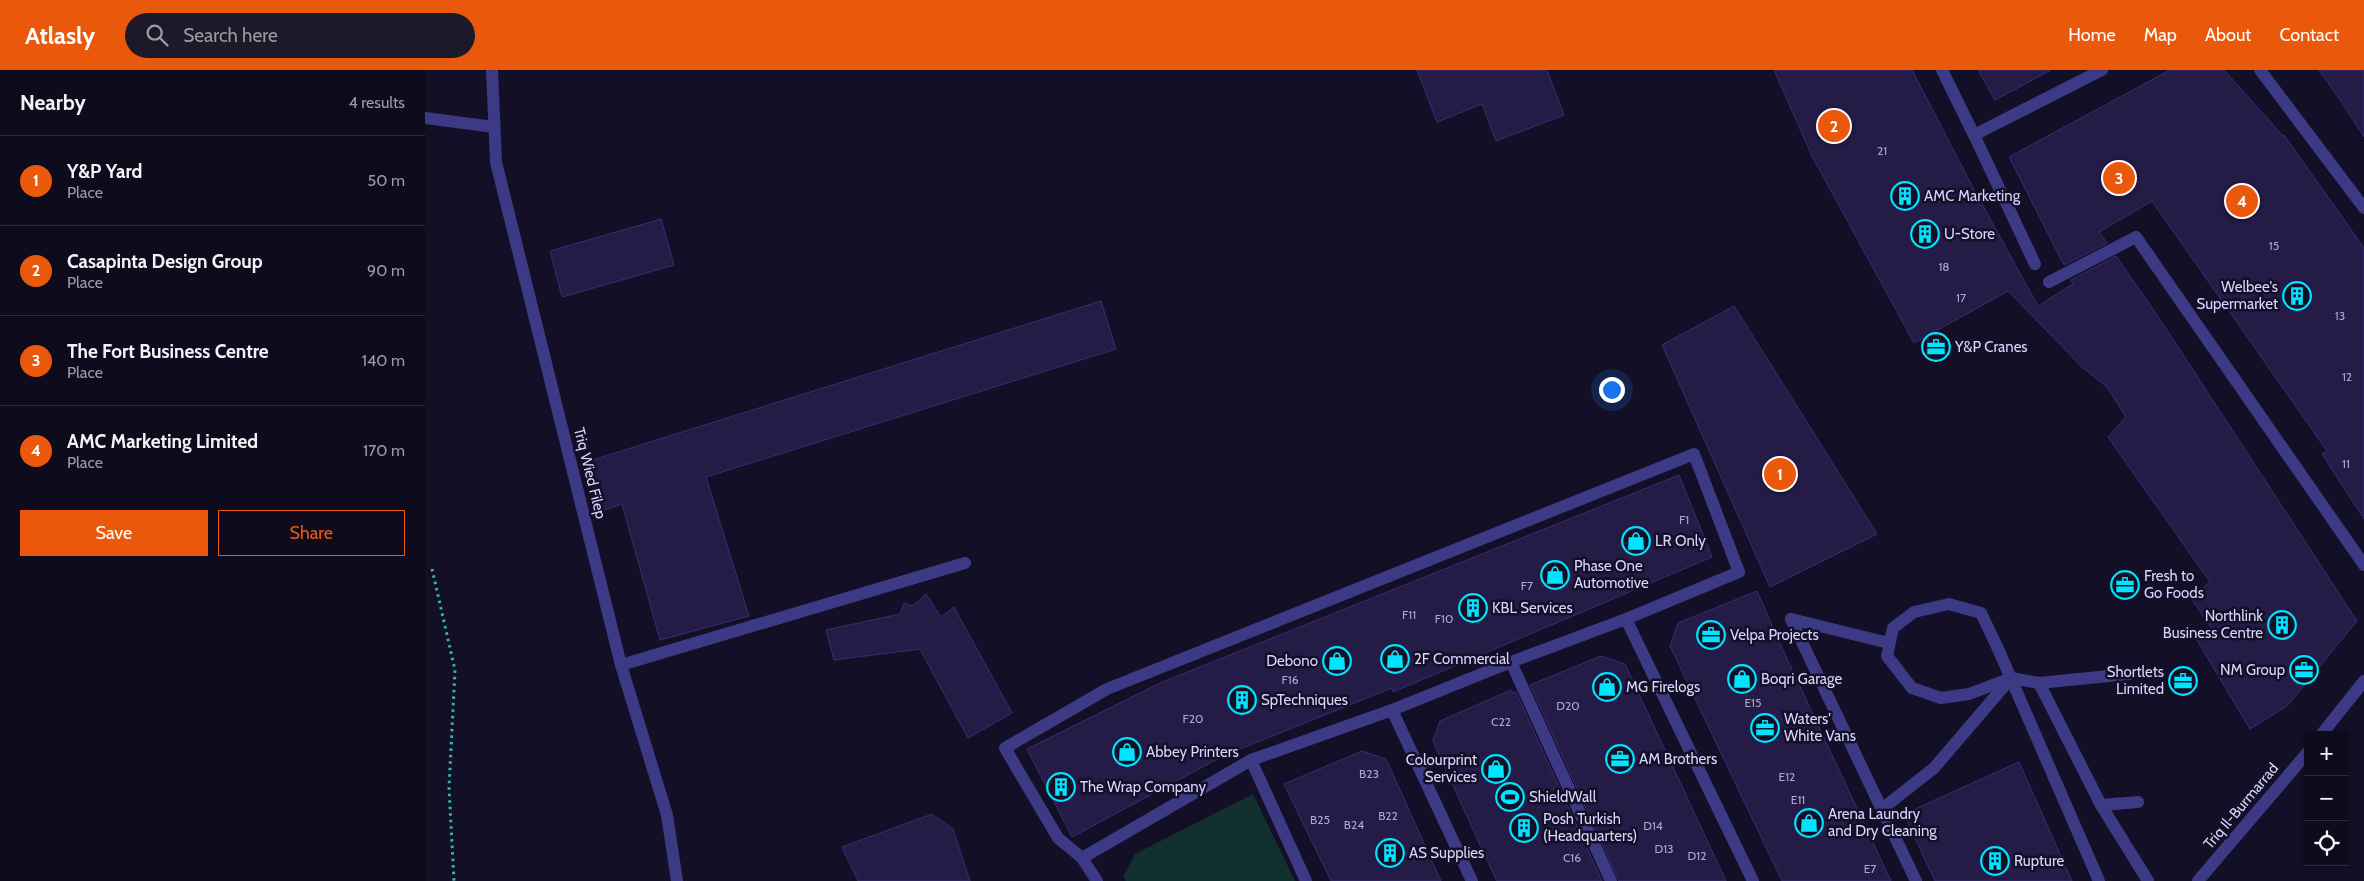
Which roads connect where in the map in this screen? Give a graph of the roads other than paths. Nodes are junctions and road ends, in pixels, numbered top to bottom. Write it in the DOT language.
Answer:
graph roads {
  1 [pos="492,70"];
  2 [pos="1942,70"];
  3 [pos="2102,70"];
  4 [pos="2260,70"];
  5 [pos="425,118"];
  6 [pos="494,128"];
  7 [pos="1974,135"];
  8 [pos="2364,208"];
  9 [pos="2035,264"];
  10 [pos="2049,282"];
  11 [pos="965,563"];
  12 [pos="2364,565"];
  13 [pos="1626,619"];
  14 [pos="1889,643"];
  15 [pos="1511,662"];
  16 [pos="621,665"];
  17 [pos="2129,674"];
  18 [pos="2011,678"];
  19 [pos="2364,681"];
  20 [pos="2039,683"];
  21 [pos="1392,710"];
  22 [pos="2324,731"];
  23 [pos="2304,757"];
  24 [pos="1251,760"];
  25 [pos="2138,802"];
  26 [pos="2101,806"];
  27 [pos="1882,809"];
  28 [pos="1082,858"];
  29 [pos="677,881"];
  30 [pos="1097,881"];
  31 [pos="1307,881"];
  32 [pos="1472,881"];
  33 [pos="1611,881"];
  34 [pos="1753,881"];
  35 [pos="1916,881"];
  36 [pos="2099,881"];
  37 [pos="2148,881"];
  38 [pos="2199,881"];
  1 -- 6 [label="street, Triq Wied Filep"];
  2 -- 7 [label="street"];
  3 -- 7 [label="street"];
  4 -- 8 [label="street"];
  5 -- 6 [label="street"];
  6 -- 16 [label="street, Triq Wied Filep"];
  7 -- 9 [label="street"];
  10 -- 12 [label="street"];
  11 -- 16 [label="street"];
  13 -- 15 [label="street"];
  13 -- 28 [label="street"];
  13 -- 34 [label="street"];
  14 -- 18 [label="street"];
  14 -- 18 [label="street"];
  14 -- 27 [label="street"];
  15 -- 21 [label="street"];
  15 -- 33 [label="street"];
  16 -- 29 [label="street, Triq Wied Filep"];
  17 -- 20 [label="street"];
  18 -- 20 [label="street"];
  18 -- 27 [label="street"];
  18 -- 36 [label="street"];
  19 -- 22 [label="street"];
  20 -- 26 [label="street"];
  21 -- 24 [label="street"];
  21 -- 32 [label="street"];
  23 -- 38 [label="street, Triq Il-Burmarrad"];
  24 -- 28 [label="street"];
  24 -- 31 [label="street"];
  25 -- 26 [label="street"];
  26 -- 37 [label="street"];
  27 -- 35 [label="street"];
  28 -- 30 [label="street"];
}
